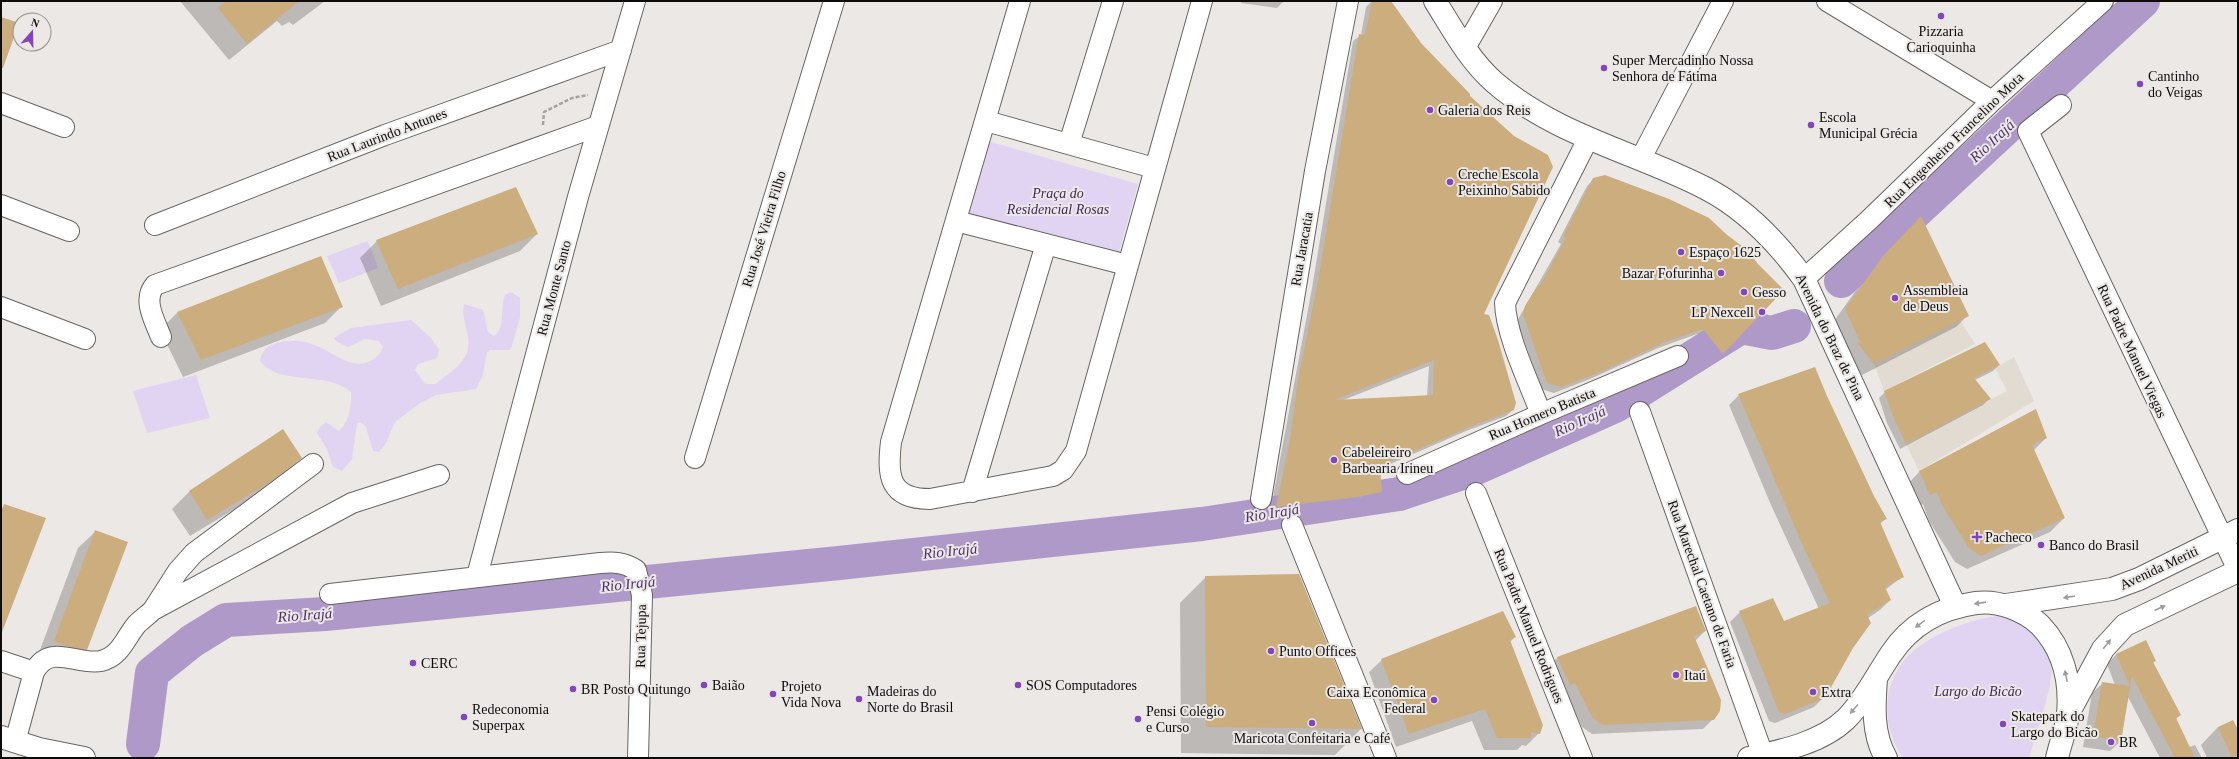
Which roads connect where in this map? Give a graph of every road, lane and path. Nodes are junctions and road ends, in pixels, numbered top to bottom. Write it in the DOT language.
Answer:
graph roads {
  1 [pos="635,1"];
  2 [pos="834,1"];
  3 [pos="1020,1"];
  4 [pos="1113,1"];
  5 [pos="1202,1"];
  6 [pos="1348,1"];
  7 [pos="1435,1"];
  8 [pos="1492,1"];
  9 [pos="1723,1"];
  10 [pos="1827,1"];
  11 [pos="2103,1"];
  12 [pos="1465,48"];
  13 [pos="621,50"];
  14 [pos="1992,101"];
  15 [pos="1,103"];
  16 [pos="2060,105"];
  17 [pos="986,121"];
  18 [pos="598,126"];
  19 [pos="64,127"];
  20 [pos="1588,139"];
  21 [pos="1069,144"];
  22 [pos="1640,160"];
  23 [pos="1154,168"];
  24 [pos="1,205"];
  25 [pos="956,221"];
  26 [pos="155,225"];
  27 [pos="69,231"];
  28 [pos="1046,244"];
  29 [pos="1127,265"];
  30 [pos="1804,279"];
  31 [pos="1,307"];
  32 [pos="161,337"];
  33 [pos="85,339"];
  34 [pos="1678,356"];
  35 [pos="1640,412"];
  36 [pos="1540,414"];
  37 [pos="695,458"];
  38 [pos="314,464"];
  39 [pos="1407,474"];
  40 [pos="439,475"];
  41 [pos="972,492"];
  42 [pos="1476,493"];
  43 [pos="1261,499"];
  44 [pos="1292,525"];
  45 [pos="2230,534"];
  46 [pos="2238,570"];
  47 [pos="478,576"];
  48 [pos="330,594"];
  49 [pos="2006,605"];
  50 [pos="1955,606"];
  51 [pos="153,610"];
  52 [pos="1,661"];
  53 [pos="34,672"];
  54 [pos="1876,678"];
  55 [pos="2068,715"];
  56 [pos="8,740"];
  57 [pos="1756,756"];
  58 [pos="84,758"];
  59 [pos="638,758"];
  60 [pos="1386,758"];
  61 [pos="1582,758"];
  62 [pos="1886,758"];
  63 [pos="2057,758"];
  1 -- 13 [label="street, Rua Monte Santo"];
  2 -- 37 [label="street, Rua José Vieira Filho"];
  3 -- 17 [label="street"];
  4 -- 21 [label="street"];
  5 -- 23 [label="street"];
  6 -- 43 [label="street, Rua Jaracatia"];
  7 -- 12 [label="main road, Avenida do Braz de Pina"];
  8 -- 12 [label="street"];
  9 -- 22 [label="street"];
  10 -- 14 [label="street"];
  11 -- 14 [label="street, Rua Engenheiro Francelino Mota"];
  12 -- 20 [label="main road, Avenida do Braz de Pina"];
  13 -- 18 [label="street, Rua Monte Santo"];
  13 -- 26 [label="street, Rua Laurindo Antunes"];
  14 -- 30 [label="street, Rua Engenheiro Francelino Mota"];
  15 -- 19 [label="street"];
  16 -- 45 [label="street, Rua Padre Manuel Viegas"];
  17 -- 21 [label="street"];
  17 -- 25 [label="street"];
  18 -- 32 [label="street"];
  18 -- 47 [label="street, Rua Monte Santo"];
  20 -- 22 [label="main road, Avenida do Braz de Pina"];
  20 -- 36 [label="street"];
  21 -- 23 [label="street"];
  22 -- 30 [label="main road, Avenida do Braz de Pina"];
  23 -- 29 [label="street"];
  24 -- 27 [label="street"];
  25 -- 28 [label="street"];
  25 -- 41 [label="street"];
  28 -- 29 [label="street"];
  28 -- 41 [label="street"];
  29 -- 41 [label="street"];
  30 -- 50 [label="main road, Avenida do Braz de Pina"];
  31 -- 33 [label="street"];
  34 -- 36 [label="street, Rua Homero Batista"];
  35 -- 57 [label="street, Rua Marechal Caetano de Faria"];
  36 -- 39 [label="street, Rua Homero Batista"];
  38 -- 51 [label="street"];
  40 -- 51 [label="street"];
  42 -- 61 [label="street, Rua Padre Manuel Rodrigues"];
  44 -- 60 [label="street"];
  45 -- 46 [label="street, Rua Padre Manuel Viegas"];
  45 -- 49 [label="main road, Avenida Meriti, one-way"];
  55 -- 46 [label="main road, one-way"];
  47 -- 48 [label="street, Rua Tejupa"];
  47 -- 59 [label="street, Rua Tejupa"];
  49 -- 50 [label="main road, one-way"];
  55 -- 49 [label="main road, one-way"];
  50 -- 54 [label="main road, one-way"];
  51 -- 53 [label="street"];
  52 -- 53 [label="street"];
  53 -- 56 [label="street"];
  54 -- 57 [label="main road, one-way"];
  54 -- 62 [label="main road"];
  55 -- 63 [label="main road"];
  56 -- 58 [label="main road"];
}
